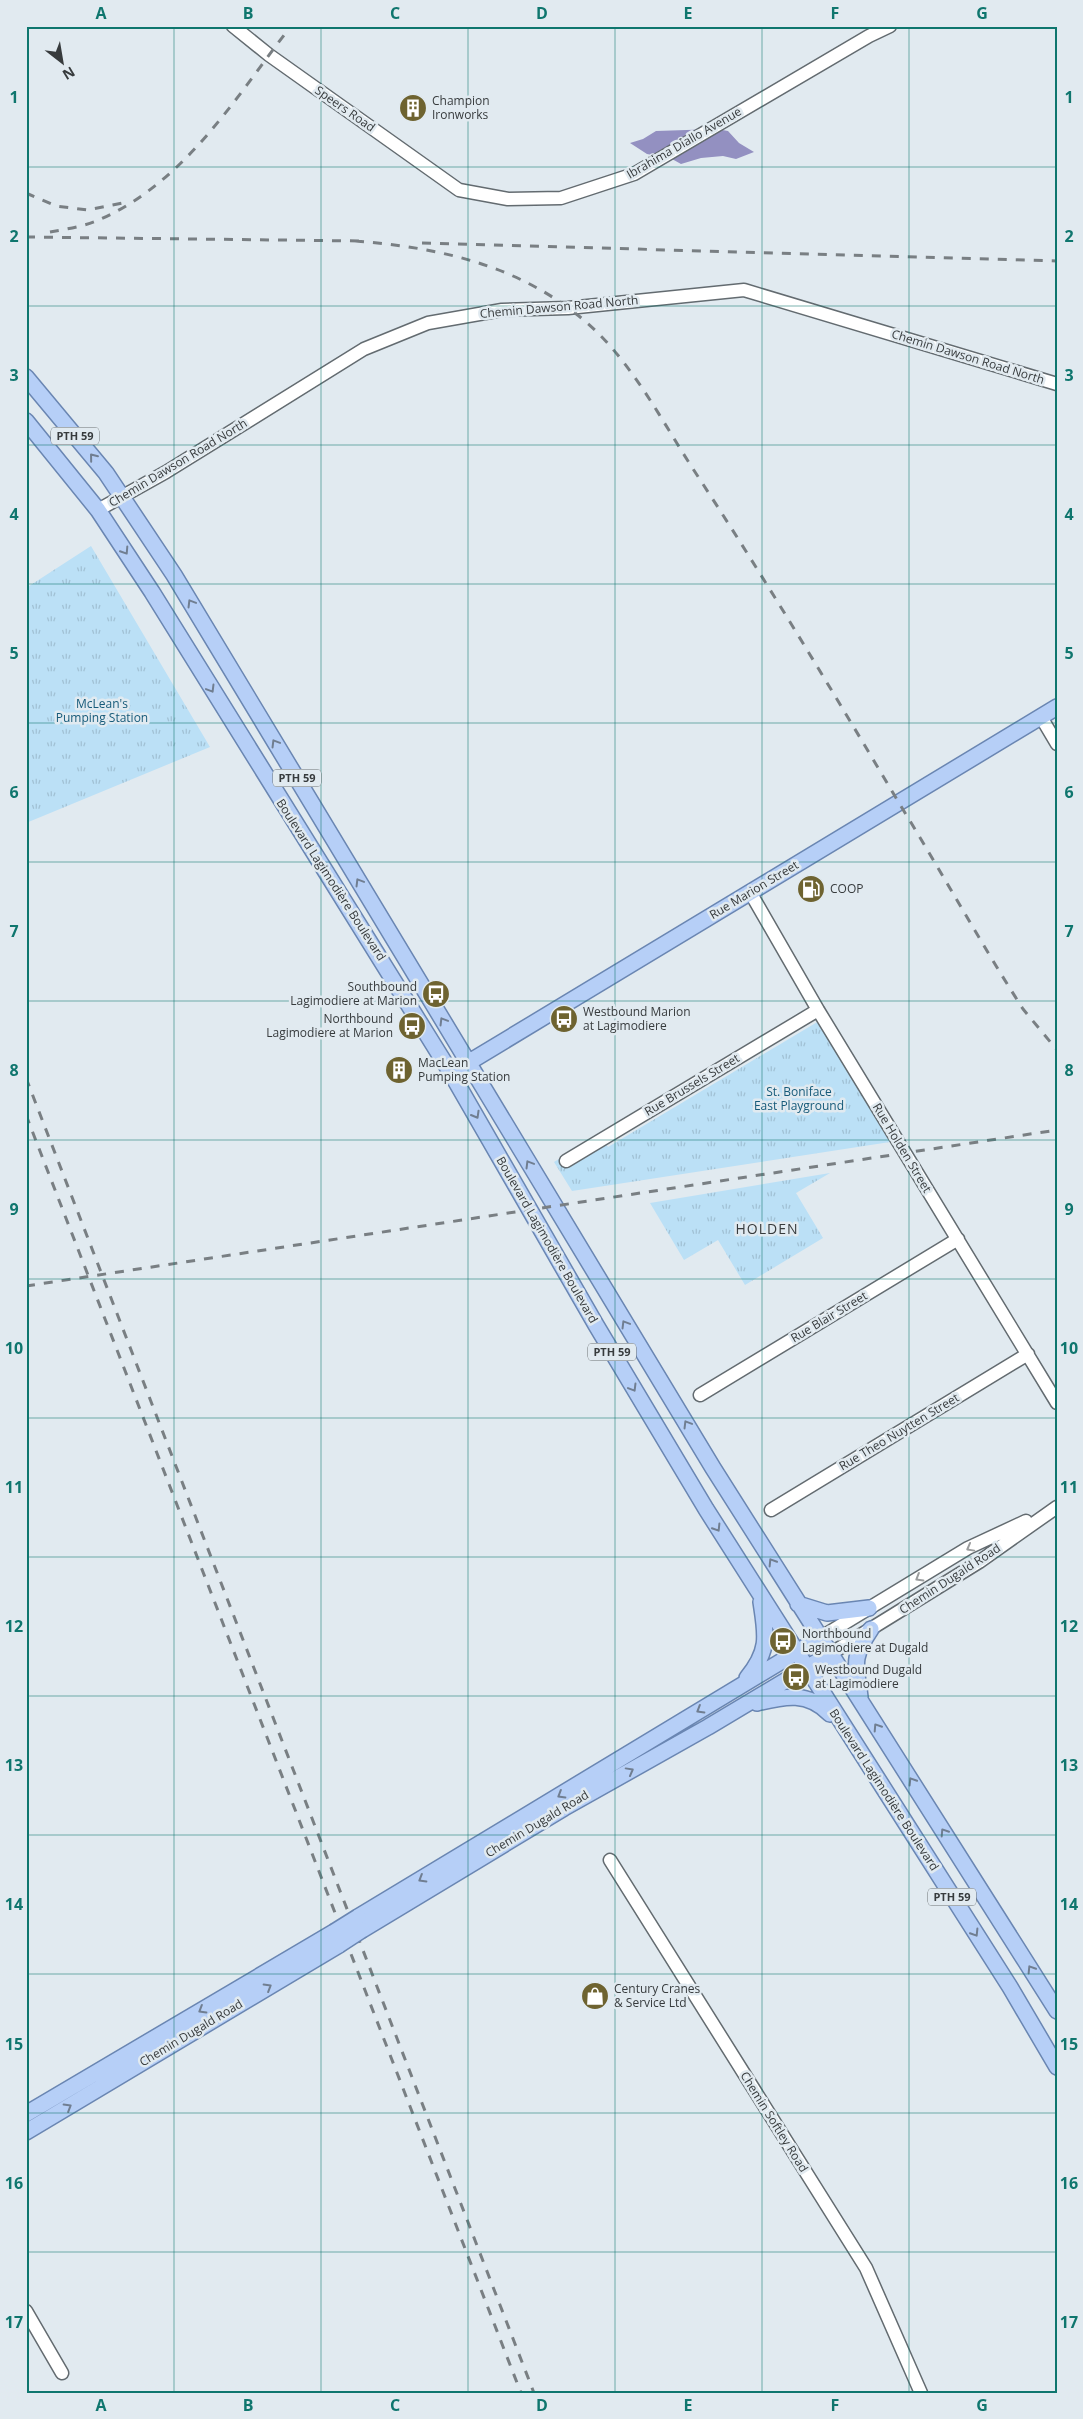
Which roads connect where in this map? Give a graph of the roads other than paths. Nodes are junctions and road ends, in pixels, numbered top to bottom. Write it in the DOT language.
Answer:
graph roads {
  1 [pos="233,26"];
  2 [pos="890,26"];
  3 [pos="459,190"];
  4 [pos="26,377"];
  5 [pos="1057,384"];
  6 [pos="26,421"];
  7 [pos="123,496"];
  8 [pos="98,510"];
  9 [pos="1057,707"];
  10 [pos="1041,717"];
  11 [pos="1057,744"];
  12 [pos="750,892"];
  13 [pos="818,1010"];
  14 [pos="468,1063"];
  15 [pos="451,1073"];
  16 [pos="566,1161"];
  17 [pos="958,1239"];
  18 [pos="1028,1354"];
  19 [pos="700,1394"];
  20 [pos="1057,1403"];
  21 [pos="770,1510"];
  22 [pos="1051,1510"];
  23 [pos="761,1596"];
  24 [pos="798,1604"];
  25 [pos="869,1608"];
  26 [pos="871,1629"];
  27 [pos="820,1638"];
  28 [pos="796,1652"];
  29 [pos="830,1654"];
  30 [pos="806,1668"];
  31 [pos="741,1685"];
  32 [pos="861,1703"];
  33 [pos="740,1708"];
  34 [pos="845,1729"];
  35 [pos="610,1860"];
  36 [pos="360,1924"];
  37 [pos="337,1938"];
  38 [pos="1057,2011"];
  39 [pos="1057,2066"];
  40 [pos="26,2114"];
  41 [pos="26,2132"];
  42 [pos="26,2311"];
  43 [pos="62,2373"];
  44 [pos="921,2393"];
  1 -- 3 [label="street, Speers Road"];
  2 -- 3 [label="street, Ibrahima Diallo Avenue"];
  7 -- 4 [label="main road, Boulevard Lagimodière Boulevard / PTH 59, one-way"];
  5 -- 7 [label="street, Chemin Dawson Road North"];
  6 -- 8 [label="main road, Boulevard Lagimodière Boulevard / PTH 59"];
  7 -- 8 [label="street, Chemin Dawson Road North"];
  14 -- 7 [label="main road, Boulevard Lagimodière Boulevard / PTH 59, one-way"];
  8 -- 15 [label="main road, Boulevard Lagimodière Boulevard / PTH 59, one-way"];
  9 -- 10 [label="main road, Rue Marion Street"];
  10 -- 11 [label="street"];
  10 -- 12 [label="main road, Rue Marion Street"];
  12 -- 13 [label="street, Rue Holden Street"];
  12 -- 14 [label="main road, Rue Marion Street"];
  13 -- 16 [label="street, Rue Brussels Street"];
  13 -- 17 [label="street, Rue Holden Street"];
  14 -- 15 [label="main road, Rue Marion Street"];
  24 -- 14 [label="main road, Boulevard Lagimodière Boulevard / PTH 59, one-way"];
  15 -- 23 [label="main road, Boulevard Lagimodière Boulevard / PTH 59, one-way"];
  17 -- 18 [label="street, Rue Holden Street"];
  17 -- 19 [label="street, Rue Blair Street"];
  18 -- 20 [label="street, Rue Holden Street"];
  18 -- 21 [label="street, Rue Theo Nuytten Street"];
  22 -- 25 [label="street, Chemin Dugald Road, one-way"];
  22 -- 26 [label="street, Chemin Dugald Road"];
  23 -- 28 [label="main road, Boulevard Lagimodière Boulevard / PTH 59"];
  23 -- 31 [label="main road"];
  24 -- 25 [label="main road"];
  24 -- 27 [label="main road, Boulevard Lagimodière Boulevard / PTH 59"];
  25 -- 27 [label="street, Chemin Dugald Road"];
  26 -- 29 [label="street, Chemin Dugald Road"];
  26 -- 32 [label="main road"];
  27 -- 28 [label="main road, Chemin Dugald Road"];
  27 -- 29 [label="main road, Boulevard Lagimodière Boulevard / PTH 59"];
  28 -- 30 [label="main road, Boulevard Lagimodière Boulevard / PTH 59"];
  28 -- 31 [label="main road, Chemin Dugald Road"];
  29 -- 30 [label="main road, Chemin Dugald Road"];
  29 -- 32 [label="main road, Boulevard Lagimodière Boulevard / PTH 59"];
  30 -- 33 [label="main road, Chemin Dugald Road"];
  30 -- 34 [label="main road, Boulevard Lagimodière Boulevard / PTH 59"];
  31 -- 36 [label="main road, Chemin Dugald Road, one-way"];
  38 -- 32 [label="main road, Boulevard Lagimodière Boulevard / PTH 59, one-way"];
  33 -- 34 [label="main road"];
  36 -- 33 [label="main road, Chemin Dugald Road, one-way"];
  34 -- 39 [label="main road, Boulevard Lagimodière Boulevard / PTH 59, one-way"];
  35 -- 44 [label="street, Chemin Softley Road"];
  36 -- 37 [label="main road, Chemin Dugald Road, bridge"];
  37 -- 40 [label="main road, Chemin Dugald Road, one-way"];
  41 -- 37 [label="main road, Chemin Dugald Road, one-way"];
  42 -- 43 [label="street"];
}
